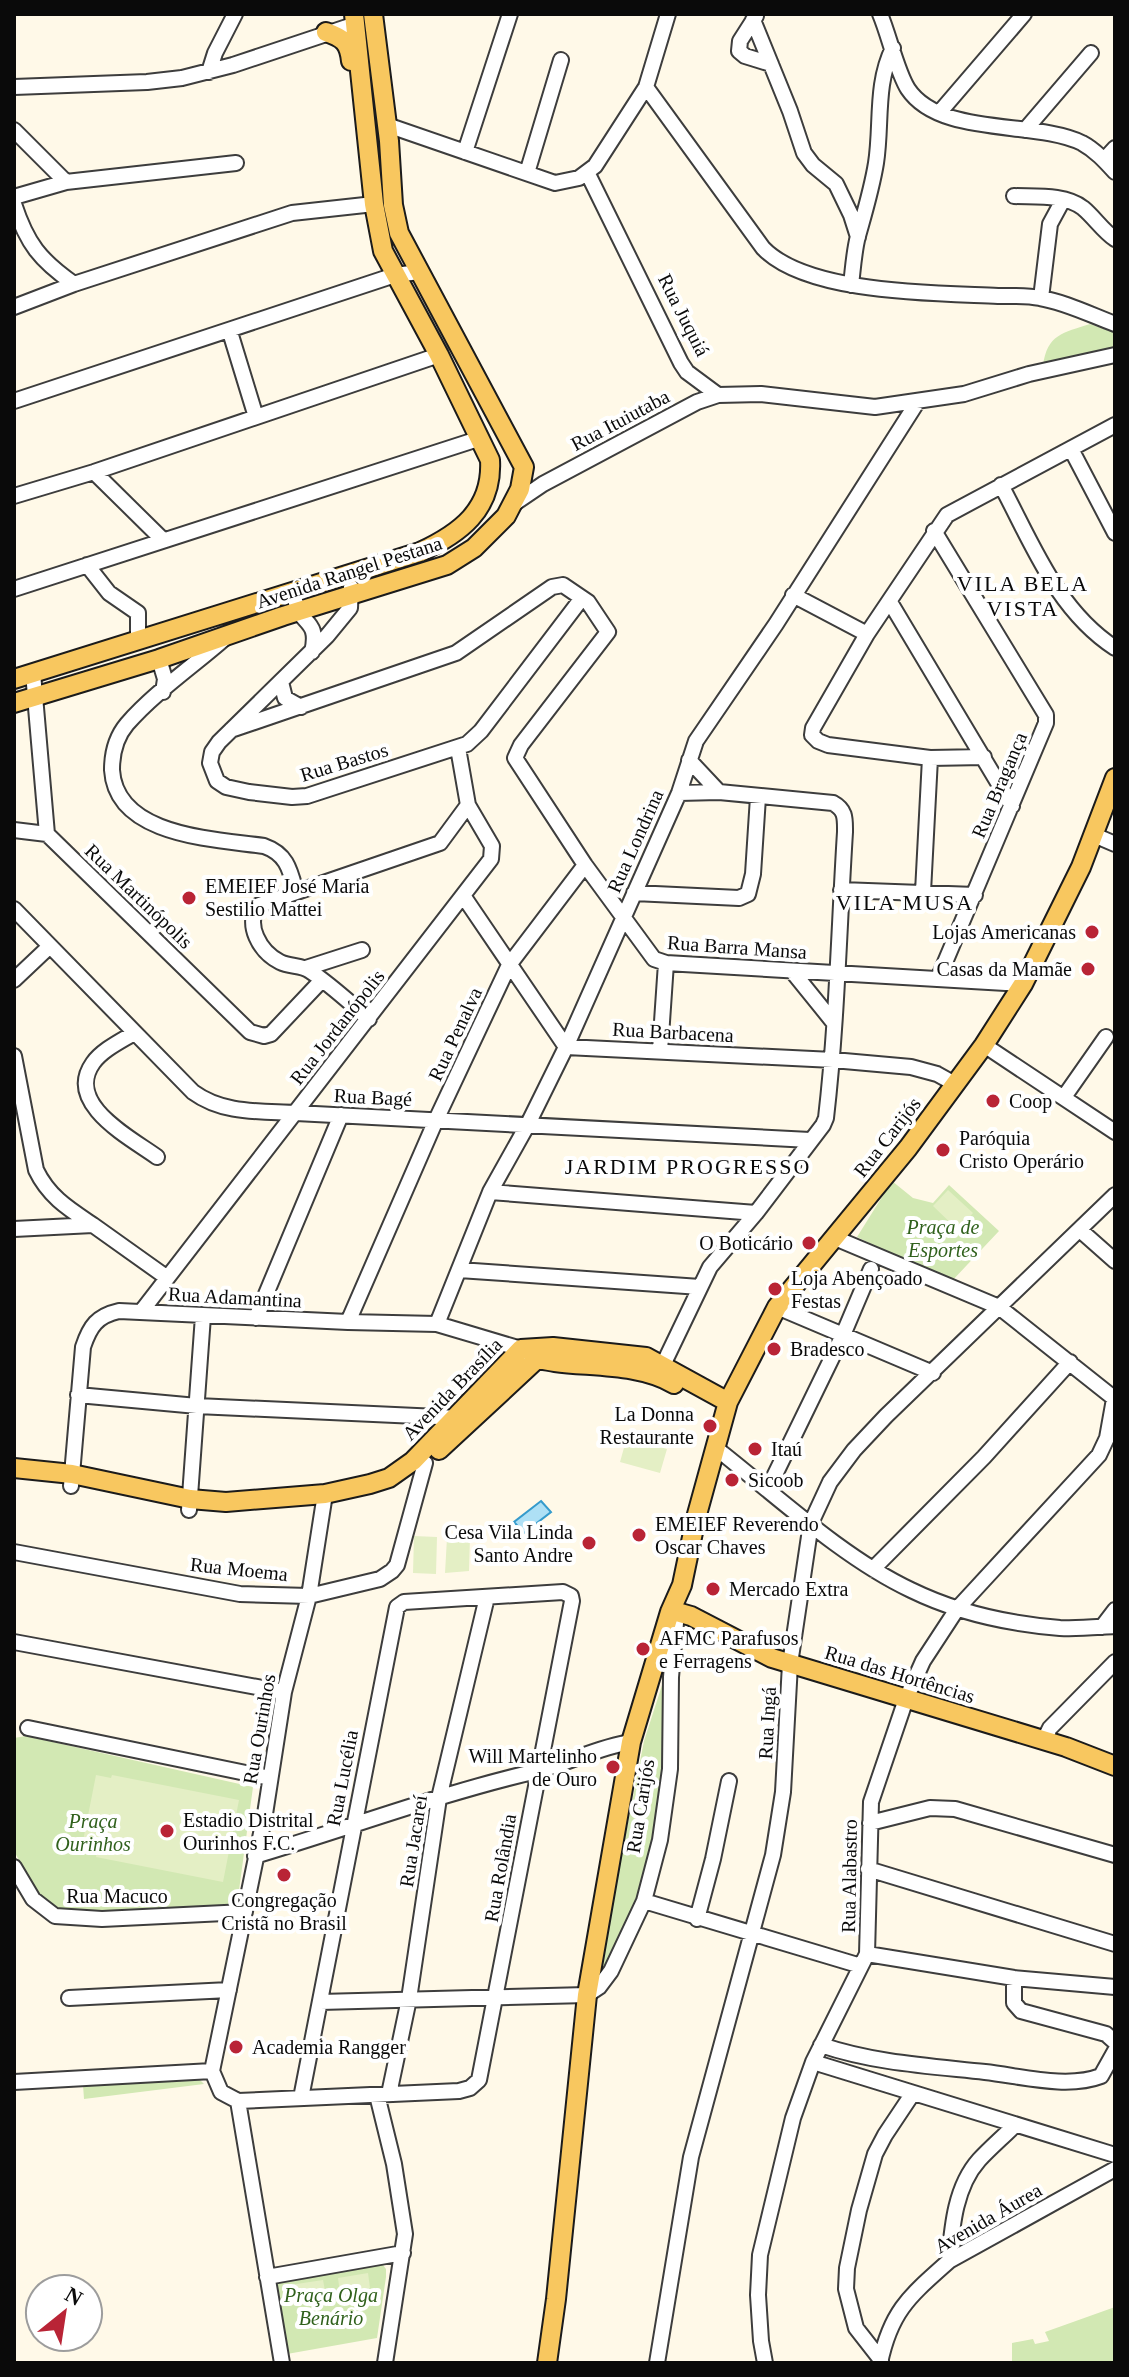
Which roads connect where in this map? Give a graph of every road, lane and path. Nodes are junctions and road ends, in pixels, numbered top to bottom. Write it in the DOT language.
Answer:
graph roads {
  1 [pos="235,14"];
  2 [pos="373,14"];
  3 [pos="510,14"];
  4 [pos="668,14"];
  5 [pos="880,14"];
  6 [pos="1024,14"];
  7 [pos="755,17"];
  8 [pos="355,19"];
  9 [pos="326,32"];
  10 [pos="377,40"];
  11 [pos="893,48"];
  12 [pos="1091,53"];
  13 [pos="561,60"];
  14 [pos="771,64"];
  15 [pos="209,72"];
  16 [pos="14,87"];
  17 [pos="646,87"];
  18 [pos="364,106"];
  19 [pos="939,113"];
  20 [pos="387,125"];
  21 [pos="14,130"];
  22 [pos="1025,130"];
  23 [pos="1115,148"];
  24 [pos="465,152"];
  25 [pos="1104,160"];
  26 [pos="236,163"];
  27 [pos="587,172"];
  28 [pos="1115,172"];
  29 [pos="527,173"];
  30 [pos="66,182"];
  31 [pos="1014,196"];
  32 [pos="14,197"];
  33 [pos="1063,200"];
  34 [pos="14,204"];
  35 [pos="374,204"];
  36 [pos="858,237"];
  37 [pos="1115,239"];
  38 [pos="419,272"];
  39 [pos="395,275"];
  40 [pos="74,284"];
  41 [pos="851,285"];
  42 [pos="1041,298"];
  43 [pos="14,307"];
  44 [pos="1115,324"];
  45 [pos="230,332"];
  46 [pos="439,355"];
  47 [pos="1115,355"];
  48 [pos="718,395"];
  49 [pos="14,401"];
  50 [pos="918,401"];
  51 [pos="256,417"];
  52 [pos="1115,425"];
  53 [pos="481,438"];
  54 [pos="1071,449"];
  55 [pos="524,467"];
  56 [pos="94,472"];
  57 [pos="489,476"];
  58 [pos="543,484"];
  59 [pos="1001,485"];
  60 [pos="14,496"];
  61 [pos="515,503"];
  62 [pos="934,531"];
  63 [pos="1115,533"];
  64 [pos="163,540"];
  65 [pos="87,565"];
  66 [pos="345,575"];
  67 [pos="14,589"];
  68 [pos="293,591"];
  69 [pos="793,595"];
  70 [pos="351,596"];
  71 [pos="582,598"];
  72 [pos="890,602"];
  73 [pos="297,612"];
  74 [pos="867,634"];
  75 [pos="227,636"];
  76 [pos="138,640"];
  77 [pos="1115,648"];
  78 [pos="312,652"];
  79 [pos="159,659"];
  80 [pos="33,673"];
  81 [pos="14,679"];
  82 [pos="281,682"];
  83 [pos="163,692"];
  84 [pos="35,696"];
  85 [pos="266,696"];
  86 [pos="14,703"];
  87 [pos="301,707"];
  88 [pos="278,714"];
  89 [pos="231,730"];
  90 [pos="458,748"];
  91 [pos="984,757"];
  92 [pos="930,758"];
  93 [pos="689,760"];
  94 [pos="1115,778"];
  95 [pos="719,792"];
  96 [pos="679,793"];
  97 [pos="758,797"];
  98 [pos="468,805"];
  99 [pos="1012,806"];
  100 [pos="14,830"];
  101 [pos="47,834"];
  102 [pos="1094,835"];
  103 [pos="1115,844"];
  104 [pos="585,865"];
  105 [pos="841,890"];
  106 [pos="296,892"];
  107 [pos="923,892"];
  108 [pos="634,893"];
  109 [pos="975,895"];
  110 [pos="464,897"];
  111 [pos="14,909"];
  112 [pos="622,919"];
  113 [pos="50,946"];
  114 [pos="362,950"];
  115 [pos="666,963"];
  116 [pos="509,965"];
  117 [pos="306,968"];
  118 [pos="792,971"];
  119 [pos="836,974"];
  120 [pos="938,979"];
  121 [pos="14,980"];
  122 [pos="322,980"];
  123 [pos="1023,984"];
  124 [pos="369,1019"];
  125 [pos="834,1023"];
  126 [pos="134,1033"];
  127 [pos="1106,1037"];
  128 [pos="984,1045"];
  129 [pos="566,1047"];
  130 [pos="660,1051"];
  131 [pos="14,1056"];
  132 [pos="833,1060"];
  133 [pos="955,1084"];
  134 [pos="1064,1097"];
  135 [pos="296,1113"];
  136 [pos="341,1115"];
  137 [pos="436,1120"];
  138 [pos="528,1124"];
  139 [pos="1115,1132"];
  140 [pos="810,1140"];
  141 [pos="157,1157"];
  142 [pos="490,1192"];
  143 [pos="1115,1195"];
  144 [pos="756,1213"];
  145 [pos="93,1225"];
  146 [pos="14,1229"];
  147 [pos="1080,1230"];
  148 [pos="835,1238"];
  149 [pos="1115,1261"];
  150 [pos="871,1269"];
  151 [pos="459,1270"];
  152 [pos="166,1277"];
  153 [pos="700,1287"];
  154 [pos="777,1307"];
  155 [pos="999,1307"];
  156 [pos="141,1312"];
  157 [pos="203,1316"];
  158 [pos="256,1318"];
  159 [pos="348,1322"];
  160 [pos="437,1324"];
  161 [pos="843,1335"];
  162 [pos="529,1354"];
  163 [pos="1070,1362"];
  164 [pos="662,1371"];
  165 [pos="933,1373"];
  166 [pos="78,1395"];
  167 [pos="1115,1399"];
  168 [pos="197,1406"];
  169 [pos="727,1409"];
  170 [pos="434,1418"];
  171 [pos="454,1418"];
  172 [pos="473,1419"];
  173 [pos="435,1441"];
  174 [pos="717,1449"];
  175 [pos="425,1463"];
  176 [pos="14,1468"];
  177 [pos="14,1479"];
  178 [pos="72,1480"];
  179 [pos="768,1489"];
  180 [pos="324,1499"];
  181 [pos="190,1504"];
  182 [pos="811,1523"];
  183 [pos="14,1552"];
  184 [pos="873,1569"];
  185 [pos="309,1596"];
  186 [pos="487,1597"];
  187 [pos="397,1607"];
  188 [pos="957,1609"];
  189 [pos="1115,1610"];
  190 [pos="673,1612"];
  191 [pos="1109,1626"];
  192 [pos="14,1642"];
  193 [pos="790,1664"];
  194 [pos="1112,1670"];
  195 [pos="284,1692"];
  196 [pos="906,1699"];
  197 [pos="28,1728"];
  198 [pos="1044,1740"];
  199 [pos="631,1742"];
  200 [pos="1115,1766"];
  201 [pos="537,1770"];
  202 [pos="270,1778"];
  203 [pos="729,1781"];
  204 [pos="439,1798"];
  205 [pos="870,1823"];
  206 [pos="352,1826"];
  207 [pos="1115,1855"];
  208 [pos="255,1856"];
  209 [pos="14,1867"];
  210 [pos="868,1869"];
  211 [pos="644,1901"];
  212 [pos="245,1912"];
  213 [pos="697,1919"];
  214 [pos="750,1934"];
  215 [pos="1115,1944"];
  216 [pos="864,1960"];
  217 [pos="1014,1978"];
  218 [pos="1115,1987"];
  219 [pos="229,1990"];
  220 [pos="587,1995"];
  221 [pos="497,1996"];
  222 [pos="69,1998"];
  223 [pos="409,1999"];
  224 [pos="320,2002"];
  225 [pos="1115,2042"];
  226 [pos="821,2045"];
  227 [pos="1115,2051"];
  228 [pos="813,2062"];
  229 [pos="212,2071"];
  230 [pos="14,2082"];
  231 [pos="913,2093"];
  232 [pos="383,2094"];
  233 [pos="301,2098"];
  234 [pos="238,2101"];
  235 [pos="1015,2125"];
  236 [pos="1110,2154"];
  237 [pos="1112,2170"];
  238 [pos="403,2253"];
  239 [pos="949,2261"];
  240 [pos="267,2277"];
  241 [pos="881,2361"];
  242 [pos="282,2363"];
  243 [pos="385,2363"];
  244 [pos="547,2363"];
  245 [pos="657,2363"];
  246 [pos="765,2363"];
  1 -- 15 [label="street"];
  2 -- 10 [label="main road"];
  3 -- 24 [label="street"];
  4 -- 17 [label="street"];
  5 -- 11 [label="street"];
  6 -- 19 [label="street"];
  7 -- 14 [label="street"];
  7 -- 14 [label="street"];
  8 -- 9 [label="street"];
  8 -- 10 [label="main road"];
  8 -- 18 [label="main road"];
  9 -- 15 [label="street"];
  9 -- 18 [label="main road"];
  10 -- 20 [label="main road"];
  11 -- 19 [label="street"];
  11 -- 36 [label="street"];
  12 -- 22 [label="street"];
  13 -- 29 [label="street"];
  14 -- 36 [label="street"];
  15 -- 16 [label="street"];
  17 -- 27 [label="street"];
  17 -- 41 [label="street"];
  18 -- 20 [label="main road"];
  18 -- 35 [label="main road"];
  19 -- 22 [label="street"];
  20 -- 24 [label="street"];
  20 -- 38 [label="main road"];
  21 -- 30 [label="street"];
  22 -- 25 [label="street"];
  23 -- 25 [label="street"];
  24 -- 29 [label="street"];
  25 -- 28 [label="street"];
  26 -- 30 [label="street"];
  27 -- 29 [label="street"];
  27 -- 48 [label="street, Rua Juquiá"];
  30 -- 32 [label="street"];
  31 -- 33 [label="street"];
  33 -- 37 [label="street"];
  33 -- 42 [label="street"];
  34 -- 40 [label="street"];
  35 -- 39 [label="main road"];
  35 -- 40 [label="street"];
  36 -- 41 [label="street"];
  38 -- 39 [label="street"];
  38 -- 55 [label="main road"];
  39 -- 45 [label="street"];
  39 -- 46 [label="main road"];
  40 -- 43 [label="street"];
  41 -- 42 [label="street"];
  42 -- 44 [label="street"];
  45 -- 49 [label="street"];
  45 -- 51 [label="street"];
  46 -- 51 [label="street"];
  46 -- 53 [label="main road"];
  47 -- 50 [label="street"];
  48 -- 50 [label="street"];
  48 -- 58 [label="street, Rua Ituiutaba"];
  50 -- 69 [label="street, Rua Londrina"];
  51 -- 56 [label="street"];
  52 -- 54 [label="street"];
  53 -- 57 [label="main road"];
  53 -- 64 [label="street"];
  54 -- 59 [label="street"];
  54 -- 63 [label="street"];
  55 -- 58 [label="street"];
  55 -- 61 [label="main road, Avenida Rangel Pestana"];
  56 -- 60 [label="street"];
  56 -- 64 [label="street"];
  57 -- 61 [label="main road"];
  57 -- 66 [label="main road, Avenida Rangel Pestana"];
  58 -- 61 [label="street, Rua Ituiutaba"];
  59 -- 62 [label="street"];
  59 -- 77 [label="street"];
  61 -- 70 [label="main road, Avenida Rangel Pestana"];
  62 -- 72 [label="street"];
  62 -- 99 [label="street, Rua Bragança"];
  64 -- 65 [label="street"];
  65 -- 67 [label="street"];
  65 -- 76 [label="street"];
  66 -- 68 [label="main road, Avenida Rangel Pestana"];
  66 -- 70 [label="street"];
  68 -- 73 [label="street"];
  68 -- 76 [label="main road, Avenida Rangel Pestana"];
  69 -- 74 [label="street"];
  69 -- 93 [label="street, Rua Londrina"];
  70 -- 73 [label="main road, Avenida Rangel Pestana"];
  70 -- 78 [label="street, Rua Bastos"];
  71 -- 87 [label="street"];
  71 -- 90 [label="street, Rua Bastos"];
  71 -- 104 [label="street, Rua Barra Mansa"];
  72 -- 74 [label="street"];
  72 -- 91 [label="street"];
  73 -- 75 [label="main road, Avenida Rangel Pestana"];
  73 -- 78 [label="street"];
  74 -- 92 [label="street"];
  75 -- 79 [label="main road, Avenida Rangel Pestana"];
  75 -- 83 [label="street"];
  76 -- 80 [label="main road, Avenida Rangel Pestana"];
  78 -- 82 [label="street, Rua Bastos"];
  79 -- 83 [label="street"];
  79 -- 84 [label="main road, Avenida Rangel Pestana"];
  80 -- 81 [label="main road, Avenida Rangel Pestana"];
  80 -- 84 [label="street"];
  82 -- 85 [label="street, Rua Bastos"];
  82 -- 87 [label="street"];
  83 -- 106 [label="street"];
  84 -- 86 [label="main road, Avenida Rangel Pestana"];
  84 -- 101 [label="street"];
  85 -- 88 [label="street"];
  85 -- 89 [label="street, Rua Bastos"];
  87 -- 88 [label="street"];
  88 -- 89 [label="street"];
  89 -- 90 [label="street, Rua Bastos"];
  90 -- 98 [label="street, Rua Jordanópolis"];
  91 -- 92 [label="street"];
  91 -- 99 [label="street"];
  92 -- 107 [label="street"];
  93 -- 95 [label="street"];
  93 -- 96 [label="street, Rua Londrina"];
  94 -- 102 [label="main road, Rua Carijós"];
  95 -- 96 [label="street"];
  95 -- 97 [label="street"];
  96 -- 108 [label="street, Rua Londrina"];
  97 -- 105 [label="street"];
  97 -- 108 [label="street"];
  98 -- 106 [label="street"];
  98 -- 110 [label="street, Rua Jordanópolis"];
  99 -- 109 [label="street, Rua Bragança"];
  100 -- 101 [label="street"];
  101 -- 122 [label="street, Rua Martinópolis"];
  102 -- 103 [label="street"];
  102 -- 123 [label="main road, Rua Carijós"];
  104 -- 112 [label="street, Rua Barra Mansa"];
  104 -- 116 [label="street, Rua Penalva"];
  105 -- 107 [label="street"];
  105 -- 119 [label="street"];
  106 -- 117 [label="street"];
  107 -- 109 [label="street"];
  108 -- 112 [label="street, Rua Londrina"];
  109 -- 120 [label="street, Rua Bragança"];
  110 -- 116 [label="street"];
  110 -- 124 [label="street, Rua Jordanópolis"];
  111 -- 113 [label="street, Rua Bagé"];
  112 -- 115 [label="street, Rua Barra Mansa"];
  112 -- 129 [label="street, Rua Londrina"];
  113 -- 121 [label="street"];
  113 -- 126 [label="street, Rua Bagé"];
  114 -- 117 [label="street"];
  115 -- 118 [label="street, Rua Barra Mansa"];
  115 -- 130 [label="street"];
  116 -- 129 [label="street"];
  116 -- 137 [label="street, Rua Penalva"];
  117 -- 122 [label="street"];
  118 -- 119 [label="street, Rua Barra Mansa"];
  118 -- 125 [label="street"];
  119 -- 120 [label="street, Rua Barra Mansa"];
  119 -- 125 [label="street"];
  120 -- 123 [label="street, Rua Barra Mansa"];
  122 -- 124 [label="street"];
  123 -- 128 [label="main road, Rua Carijós"];
  124 -- 135 [label="street, Rua Jordanópolis"];
  125 -- 132 [label="street"];
  126 -- 135 [label="street, Rua Bagé"];
  126 -- 141 [label="street"];
  127 -- 134 [label="street"];
  128 -- 133 [label="main road, Rua Carijós"];
  128 -- 134 [label="street"];
  129 -- 130 [label="street, Rua Barbacena"];
  129 -- 138 [label="street, Rua Londrina"];
  130 -- 132 [label="street, Rua Barbacena"];
  131 -- 145 [label="street"];
  132 -- 133 [label="street, Rua Barbacena"];
  132 -- 140 [label="street"];
  133 -- 148 [label="main road, Rua Carijós"];
  134 -- 139 [label="street"];
  135 -- 136 [label="street, Rua Bagé"];
  135 -- 152 [label="street, Rua Jordanópolis"];
  136 -- 137 [label="street, Rua Bagé"];
  136 -- 158 [label="street"];
  137 -- 138 [label="street, Rua Bagé"];
  137 -- 159 [label="street, Rua Penalva"];
  138 -- 140 [label="street, Rua Bagé"];
  138 -- 142 [label="street, Rua Londrina"];
  140 -- 144 [label="street"];
  142 -- 144 [label="street"];
  142 -- 151 [label="street, Rua Londrina"];
  143 -- 147 [label="street, Rua Ingá"];
  144 -- 153 [label="street"];
  145 -- 146 [label="street"];
  145 -- 152 [label="street"];
  147 -- 149 [label="street"];
  147 -- 155 [label="street, Rua Ingá"];
  148 -- 154 [label="main road, Rua Carijós"];
  148 -- 155 [label="street"];
  150 -- 161 [label="street"];
  151 -- 153 [label="street"];
  151 -- 160 [label="street, Rua Londrina"];
  152 -- 156 [label="street, Rua Jordanópolis"];
  153 -- 164 [label="street"];
  154 -- 161 [label="street"];
  154 -- 169 [label="main road, Rua Carijós"];
  155 -- 163 [label="street"];
  155 -- 165 [label="street, Rua Ingá"];
  156 -- 157 [label="street, Rua Adamantina"];
  156 -- 166 [label="street, Rua Adamantina"];
  157 -- 158 [label="street, Rua Adamantina"];
  157 -- 168 [label="street"];
  158 -- 159 [label="street, Rua Adamantina"];
  159 -- 160 [label="street, Rua Adamantina"];
  160 -- 162 [label="street, Rua Adamantina"];
  161 -- 165 [label="street"];
  161 -- 179 [label="street"];
  162 -- 164 [label="main road, Avenida Brasília"];
  162 -- 171 [label="main road, Avenida Brasília"];
  162 -- 172 [label="main road, Avenida Brasília"];
  163 -- 167 [label="street"];
  163 -- 184 [label="street"];
  164 -- 169 [label="main road, Avenida Brasília"];
  165 -- 182 [label="street, Rua Ingá"];
  166 -- 168 [label="street"];
  166 -- 178 [label="street, Rua Adamantina"];
  167 -- 188 [label="street, Rua Alabastro"];
  168 -- 170 [label="street"];
  168 -- 181 [label="street"];
  169 -- 174 [label="main road, Rua Carijós"];
  170 -- 171 [label="street"];
  170 -- 173 [label="street"];
  171 -- 172 [label="street"];
  171 -- 173 [label="main road, Avenida Brasília"];
  172 -- 175 [label="main road, Avenida Brasília"];
  173 -- 180 [label="main road, Avenida Brasília"];
  174 -- 179 [label="street"];
  174 -- 190 [label="main road, Rua Carijós"];
  175 -- 180 [label="main road, Avenida Brasília"];
  175 -- 185 [label="street, Rua Moema"];
  176 -- 178 [label="main road, Avenida Brasília"];
  177 -- 178 [label="main road, Avenida Brasília"];
  178 -- 181 [label="main road, Avenida Brasília"];
  179 -- 182 [label="street"];
  180 -- 181 [label="main road, Avenida Brasília"];
  180 -- 185 [label="street, Rua Ourinhos"];
  182 -- 184 [label="street"];
  182 -- 193 [label="street, Rua Ingá"];
  183 -- 185 [label="street, Rua Moema"];
  184 -- 188 [label="street"];
  185 -- 195 [label="street, Rua Ourinhos"];
  186 -- 187 [label="street, Rua Rolândia"];
  186 -- 201 [label="street, Rua Rolândia"];
  186 -- 204 [label="street, Rua Jacareí"];
  187 -- 206 [label="street, Rua Lucélia"];
  188 -- 191 [label="street"];
  188 -- 196 [label="street, Rua Alabastro"];
  189 -- 191 [label="street"];
  190 -- 193 [label="main road, Rua das Hortências"];
  190 -- 199 [label="main road, Rua Carijós"];
  190 -- 211 [label="street, Rua Carijós"];
  192 -- 195 [label="street"];
  193 -- 196 [label="main road, Rua das Hortências"];
  193 -- 214 [label="street, Rua Ingá"];
  194 -- 198 [label="street"];
  195 -- 202 [label="street, Rua Ourinhos"];
  196 -- 198 [label="main road, Rua das Hortências"];
  196 -- 205 [label="street, Rua Alabastro"];
  197 -- 202 [label="street"];
  198 -- 200 [label="main road, Rua das Hortências"];
  199 -- 201 [label="street"];
  199 -- 220 [label="main road, Rua Carijós"];
  201 -- 204 [label="street"];
  201 -- 221 [label="street, Rua Rolândia"];
  202 -- 208 [label="street, Rua Ourinhos"];
  203 -- 213 [label="street"];
  204 -- 206 [label="street"];
  204 -- 223 [label="street, Rua Jacareí"];
  205 -- 207 [label="street"];
  205 -- 210 [label="street, Rua Alabastro"];
  206 -- 208 [label="street"];
  206 -- 224 [label="street, Rua Lucélia"];
  208 -- 212 [label="street, Rua Ourinhos"];
  209 -- 212 [label="street, Rua Macuco"];
  210 -- 215 [label="street"];
  210 -- 216 [label="street, Rua Alabastro"];
  211 -- 213 [label="street"];
  211 -- 220 [label="street, Rua Carijós"];
  212 -- 219 [label="street, Rua Ourinhos"];
  213 -- 214 [label="street"];
  214 -- 216 [label="street"];
  214 -- 245 [label="street, Rua Ingá"];
  216 -- 217 [label="street"];
  216 -- 226 [label="street, Rua Alabastro"];
  217 -- 218 [label="street"];
  217 -- 225 [label="street"];
  219 -- 222 [label="street"];
  219 -- 229 [label="street, Rua Ourinhos"];
  220 -- 221 [label="street"];
  220 -- 244 [label="main road, Rua Carijós"];
  221 -- 223 [label="street"];
  221 -- 232 [label="street, Rua Rolândia"];
  223 -- 224 [label="street"];
  223 -- 232 [label="street, Rua Jacareí"];
  224 -- 233 [label="street, Rua Lucélia"];
  226 -- 227 [label="street"];
  226 -- 228 [label="street, Rua Alabastro"];
  228 -- 231 [label="street"];
  228 -- 246 [label="street, Rua Alabastro"];
  229 -- 230 [label="street"];
  229 -- 234 [label="street"];
  231 -- 235 [label="street"];
  231 -- 241 [label="street"];
  232 -- 233 [label="street, Rua Rolândia"];
  232 -- 238 [label="street"];
  233 -- 234 [label="street, Rua Rolândia"];
  234 -- 240 [label="street"];
  235 -- 236 [label="street"];
  235 -- 239 [label="street"];
  236 -- 237 [label="street"];
  237 -- 239 [label="street, Avenida Áurea"];
  238 -- 240 [label="street"];
  238 -- 243 [label="street"];
  239 -- 241 [label="street, Avenida Áurea"];
  240 -- 242 [label="street"];
}
